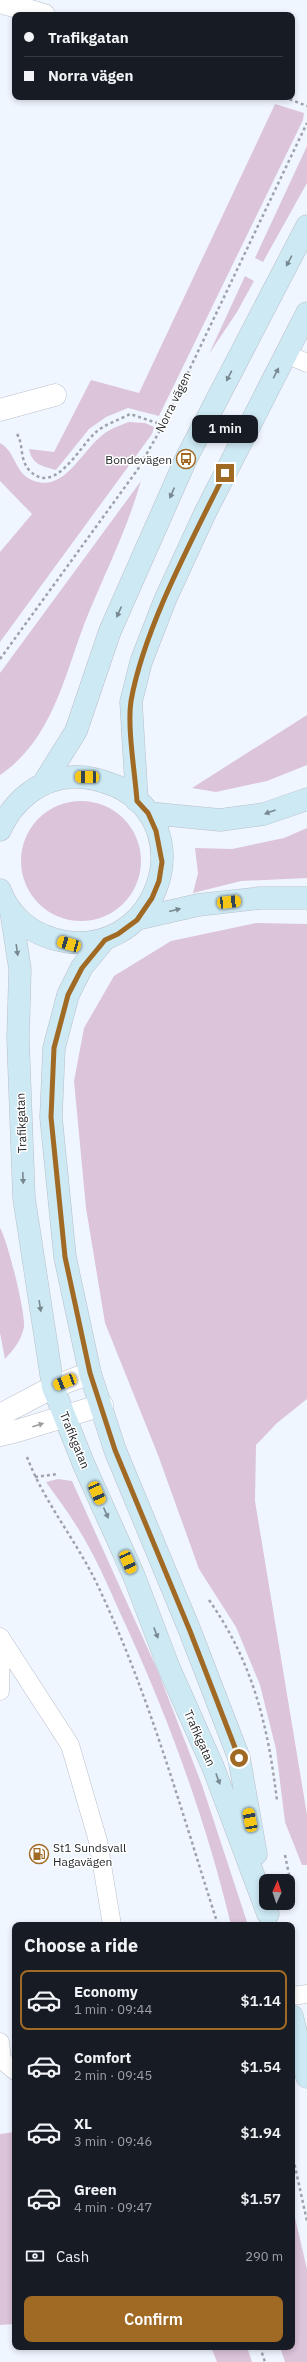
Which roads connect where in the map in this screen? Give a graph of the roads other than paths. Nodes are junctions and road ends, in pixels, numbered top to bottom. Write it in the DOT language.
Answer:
graph roads {
  1 [pos="0,2"];
  2 [pos="34,12"];
  3 [pos="307,226"];
  4 [pos="307,313"];
  5 [pos="286,354"];
  6 [pos="307,363"];
  7 [pos="55,395"];
  8 [pos="1,409"];
  9 [pos="43,784"];
  10 [pos="22,798"];
  11 [pos="307,799"];
  12 [pos="0,802"];
  13 [pos="142,807"];
  14 [pos="0,830"];
  15 [pos="0,890"];
  16 [pos="307,898"];
  17 [pos="11,911"];
  18 [pos="137,920"];
  19 [pos="105,940"];
  20 [pos="90,1373"];
  21 [pos="53,1387"];
  22 [pos="102,1405"];
  23 [pos="0,1415"];
  24 [pos="65,1416"];
  25 [pos="9,1433"];
  26 [pos="1,1638"];
  27 [pos="0,1690"];
  28 [pos="269,1920"];
  29 [pos="112,1922"];
  30 [pos="307,1994"];
  31 [pos="295,1996"];
  32 [pos="295,2028"];
  33 [pos="0,2042"];
  34 [pos="12,2068"];
  35 [pos="307,2077"];
  1 -- 2 [label="street"];
  3 -- 9 [label="main road, one-way"];
  4 -- 5 [label="main road"];
  5 -- 6 [label="lane"];
  13 -- 5 [label="main road, one-way"];
  7 -- 8 [label="street"];
  9 -- 10 [label="main road"];
  9 -- 13 [label="main road"];
  10 -- 12 [label="main road"];
  10 -- 14 [label="main road"];
  11 -- 13 [label="main road, one-way"];
  13 -- 18 [label="main road"];
  15 -- 17 [label="main road"];
  18 -- 16 [label="main road, one-way"];
  17 -- 19 [label="main road"];
  17 -- 21 [label="main road, Trafikgatan, one-way"];
  18 -- 19 [label="main road"];
  19 -- 20 [label="main road, Trafikgatan"];
  20 -- 21 [label="street"];
  20 -- 22 [label="main road, Trafikgatan"];
  21 -- 23 [label="street"];
  21 -- 24 [label="main road, Trafikgatan"];
  22 -- 24 [label="street"];
  22 -- 28 [label="main road, Trafikgatan"];
  25 -- 24 [label="street, one-way"];
  24 -- 28 [label="main road, Trafikgatan, one-way"];
  26 -- 27 [label="lane"];
  26 -- 29 [label="lane"];
  30 -- 31 [label="lane"];
  32 -- 35 [label="main road"];
  33 -- 34 [label="lane"];
}
